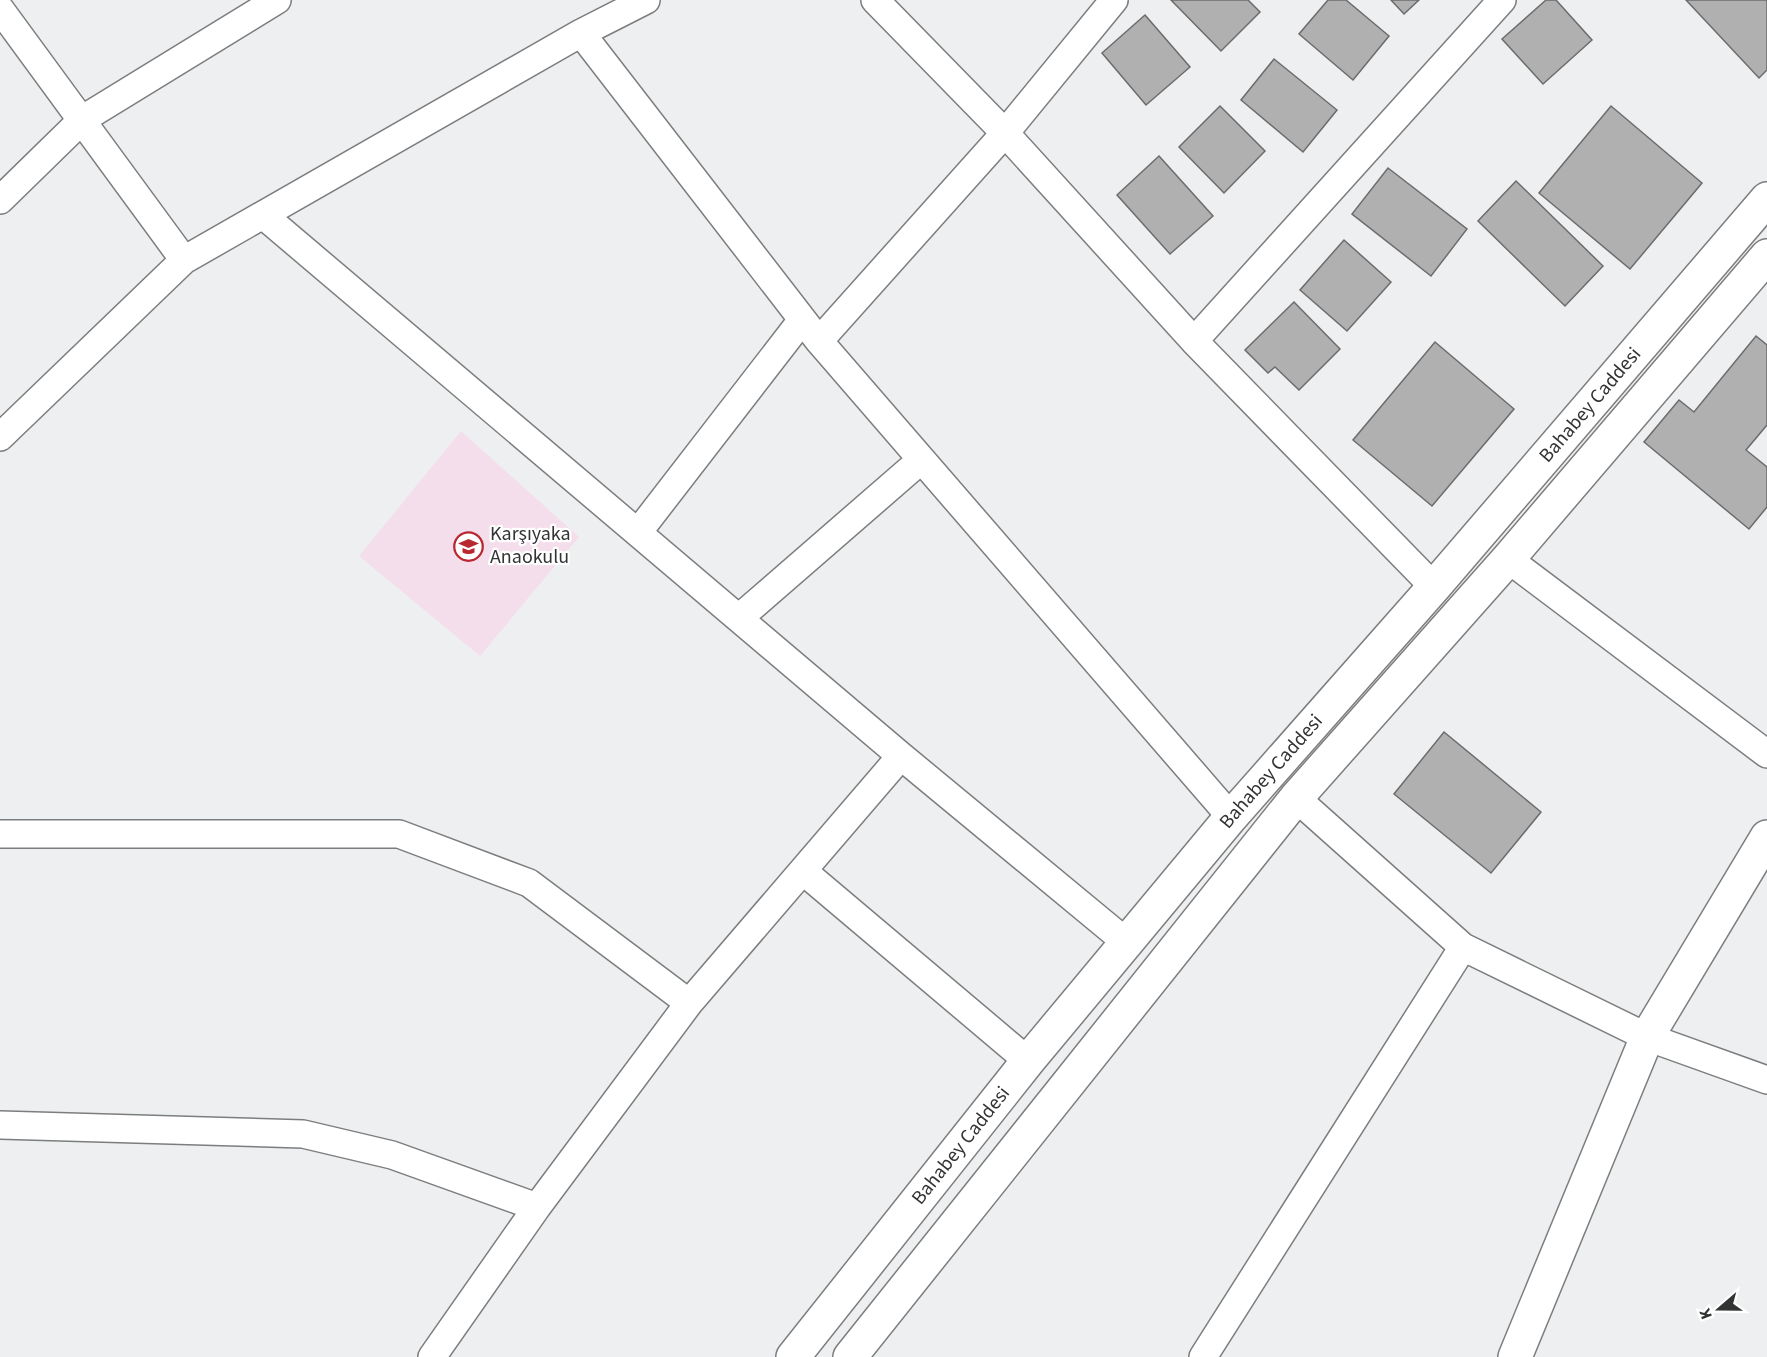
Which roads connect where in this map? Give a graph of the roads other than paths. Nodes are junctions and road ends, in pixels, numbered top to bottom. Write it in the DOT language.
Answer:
graph roads {
  1 [pos="277,0"];
  2 [pos="646,0"];
  3 [pos="875,0"];
  4 [pos="1114,0"];
  5 [pos="1502,0"];
  6 [pos="0,9"];
  7 [pos="581,33"];
  8 [pos="83,119"];
  9 [pos="1005,133"];
  10 [pos="1767,199"];
  11 [pos="0,200"];
  12 [pos="263,215"];
  13 [pos="1767,256"];
  14 [pos="184,260"];
  15 [pos="802,320"];
  16 [pos="819,341"];
  17 [pos="1194,341"];
  18 [pos="0,437"];
  19 [pos="921,460"];
  20 [pos="639,531"];
  21 [pos="1508,559"];
  22 [pos="1434,587"];
  23 [pos="739,618"];
  24 [pos="1767,754"];
  25 [pos="901,756"];
  26 [pos="1296,798"];
  27 [pos="1231,817"];
  28 [pos="0,834"];
  29 [pos="1767,837"];
  30 [pos="803,871"];
  31 [pos="1126,942"];
  32 [pos="1463,947"];
  33 [pos="689,1003"];
  34 [pos="1647,1037"];
  35 [pos="1028,1061"];
  36 [pos="1767,1080"];
  37 [pos="0,1125"];
  38 [pos="537,1207"];
  39 [pos="853,1356"];
  40 [pos="432,1357"];
  41 [pos="793,1357"];
  42 [pos="1203,1357"];
  43 [pos="1515,1357"];
  1 -- 8 [label="street"];
  2 -- 7 [label="street"];
  3 -- 9 [label="street"];
  4 -- 9 [label="street"];
  5 -- 17 [label="street"];
  6 -- 8 [label="street"];
  7 -- 12 [label="street"];
  7 -- 15 [label="street"];
  8 -- 11 [label="street"];
  8 -- 14 [label="street"];
  9 -- 16 [label="street"];
  9 -- 17 [label="street"];
  10 -- 22 [label="street, Bahabey Caddesi"];
  12 -- 14 [label="street"];
  12 -- 20 [label="street"];
  13 -- 21 [label="street, Bahabey Caddesi"];
  14 -- 18 [label="street"];
  15 -- 16 [label="street"];
  15 -- 20 [label="street"];
  16 -- 19 [label="street"];
  17 -- 22 [label="street"];
  19 -- 23 [label="street"];
  19 -- 27 [label="street"];
  20 -- 23 [label="street"];
  21 -- 24 [label="street"];
  21 -- 26 [label="street, Bahabey Caddesi"];
  22 -- 27 [label="street, Bahabey Caddesi"];
  23 -- 25 [label="street"];
  25 -- 30 [label="street"];
  25 -- 31 [label="street"];
  26 -- 32 [label="street"];
  26 -- 39 [label="street, Bahabey Caddesi"];
  27 -- 31 [label="street, Bahabey Caddesi"];
  28 -- 33 [label="street"];
  29 -- 34 [label="street"];
  30 -- 33 [label="street"];
  30 -- 35 [label="street"];
  31 -- 35 [label="street, Bahabey Caddesi"];
  32 -- 34 [label="street"];
  32 -- 42 [label="street"];
  33 -- 38 [label="street"];
  34 -- 36 [label="street"];
  34 -- 43 [label="street"];
  35 -- 41 [label="street, Bahabey Caddesi"];
  37 -- 38 [label="street"];
  38 -- 40 [label="street"];
}
